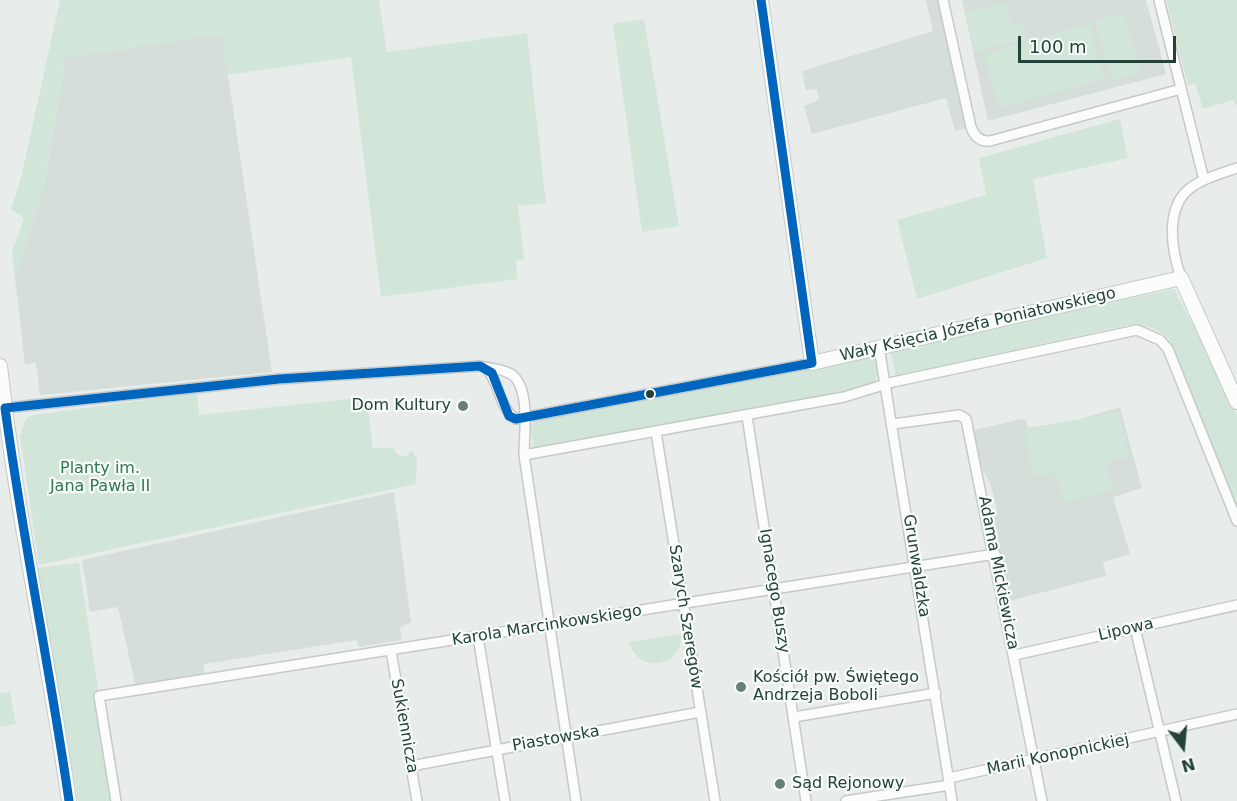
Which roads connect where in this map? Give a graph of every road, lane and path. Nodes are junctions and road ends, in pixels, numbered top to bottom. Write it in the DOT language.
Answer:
graph roads {
  1 [pos="761,0"];
  2 [pos="944,0"];
  3 [pos="1159,0"];
  4 [pos="1181,89"];
  5 [pos="1237,168"];
  6 [pos="1204,180"];
  7 [pos="1181,278"];
  8 [pos="879,347"];
  9 [pos="812,363"];
  10 [pos="0,366"];
  11 [pos="486,368"];
  12 [pos="886,384"];
  13 [pos="1237,402"];
  14 [pos="5,408"];
  15 [pos="747,416"];
  16 [pos="526,417"];
  17 [pos="893,424"];
  18 [pos="656,432"];
  19 [pos="524,455"];
  20 [pos="1237,521"];
  21 [pos="995,554"];
  22 [pos="916,566"];
  23 [pos="773,590"];
  24 [pos="1237,604"];
  25 [pos="684,605"];
  26 [pos="549,625"];
  27 [pos="1135,628"];
  28 [pos="478,637"];
  29 [pos="390,651"];
  30 [pos="1015,655"];
  31 [pos="936,693"];
  32 [pos="700,712"];
  33 [pos="1237,714"];
  34 [pos="794,717"];
  35 [pos="1160,733"];
  36 [pos="565,738"];
  37 [pos="496,750"];
  38 [pos="1035,761"];
  39 [pos="411,766"];
  40 [pos="949,782"];
  41 [pos="69,801"];
  42 [pos="116,801"];
  43 [pos="417,801"];
  44 [pos="505,801"];
  45 [pos="576,801"];
  46 [pos="715,801"];
  47 [pos="806,801"];
  48 [pos="846,801"];
  49 [pos="952,801"];
  50 [pos="1042,801"];
  51 [pos="1176,801"];
  1 -- 9 [label="street"];
  2 -- 4 [label="street"];
  3 -- 4 [label="street"];
  4 -- 6 [label="street"];
  5 -- 6 [label="street"];
  6 -- 7 [label="street"];
  7 -- 8 [label="street, Wały Księcia Józefa Poniatowskiego"];
  7 -- 13 [label="street"];
  8 -- 9 [label="street, Wały Księcia Józefa Poniatowskiego"];
  8 -- 12 [label="street, Grunwaldzka"];
  9 -- 16 [label="street, Wały Księcia Józefa Poniatowskiego"];
  10 -- 14 [label="street"];
  11 -- 14 [label="street"];
  11 -- 16 [label="street"];
  11 -- 16 [label="street"];
  12 -- 15 [label="street"];
  12 -- 17 [label="street, Grunwaldzka"];
  12 -- 20 [label="street"];
  14 -- 41 [label="street"];
  15 -- 18 [label="street"];
  15 -- 23 [label="street, Ignacego Buszy"];
  16 -- 19 [label="street"];
  17 -- 21 [label="street, Adama Mickiewicza"];
  17 -- 22 [label="street, Grunwaldzka"];
  18 -- 19 [label="street"];
  18 -- 25 [label="street, Szarych Szeregów"];
  19 -- 26 [label="street"];
  21 -- 22 [label="street, Karola Marcinkowskiego"];
  21 -- 30 [label="street, Adama Mickiewicza"];
  22 -- 23 [label="street, Karola Marcinkowskiego"];
  22 -- 31 [label="street, Grunwaldzka"];
  23 -- 25 [label="street, Karola Marcinkowskiego"];
  23 -- 34 [label="street, Ignacego Buszy"];
  24 -- 27 [label="street, Lipowa"];
  25 -- 26 [label="street, Karola Marcinkowskiego"];
  25 -- 32 [label="street, Szarych Szeregów"];
  26 -- 28 [label="street, Karola Marcinkowskiego"];
  26 -- 36 [label="street"];
  27 -- 30 [label="street, Lipowa"];
  27 -- 35 [label="street"];
  28 -- 29 [label="street, Karola Marcinkowskiego"];
  28 -- 37 [label="street"];
  29 -- 39 [label="street, Sukiennicza"];
  29 -- 42 [label="street, Karola Marcinkowskiego"];
  30 -- 38 [label="street, Adama Mickiewicza"];
  31 -- 34 [label="street"];
  31 -- 40 [label="street, Grunwaldzka"];
  32 -- 36 [label="street, Piastowska"];
  32 -- 46 [label="street, Szarych Szeregów"];
  33 -- 35 [label="street, Marii Konopnickiej"];
  34 -- 47 [label="street, Ignacego Buszy"];
  35 -- 38 [label="street, Marii Konopnickiej"];
  35 -- 51 [label="street"];
  36 -- 37 [label="street, Piastowska"];
  36 -- 45 [label="street"];
  37 -- 39 [label="street, Piastowska"];
  37 -- 44 [label="street"];
  38 -- 40 [label="street, Marii Konopnickiej"];
  38 -- 50 [label="street, Adama Mickiewicza"];
  39 -- 43 [label="street, Sukiennicza"];
  40 -- 48 [label="street, Marii Konopnickiej"];
  40 -- 49 [label="street, Grunwaldzka"];
}
